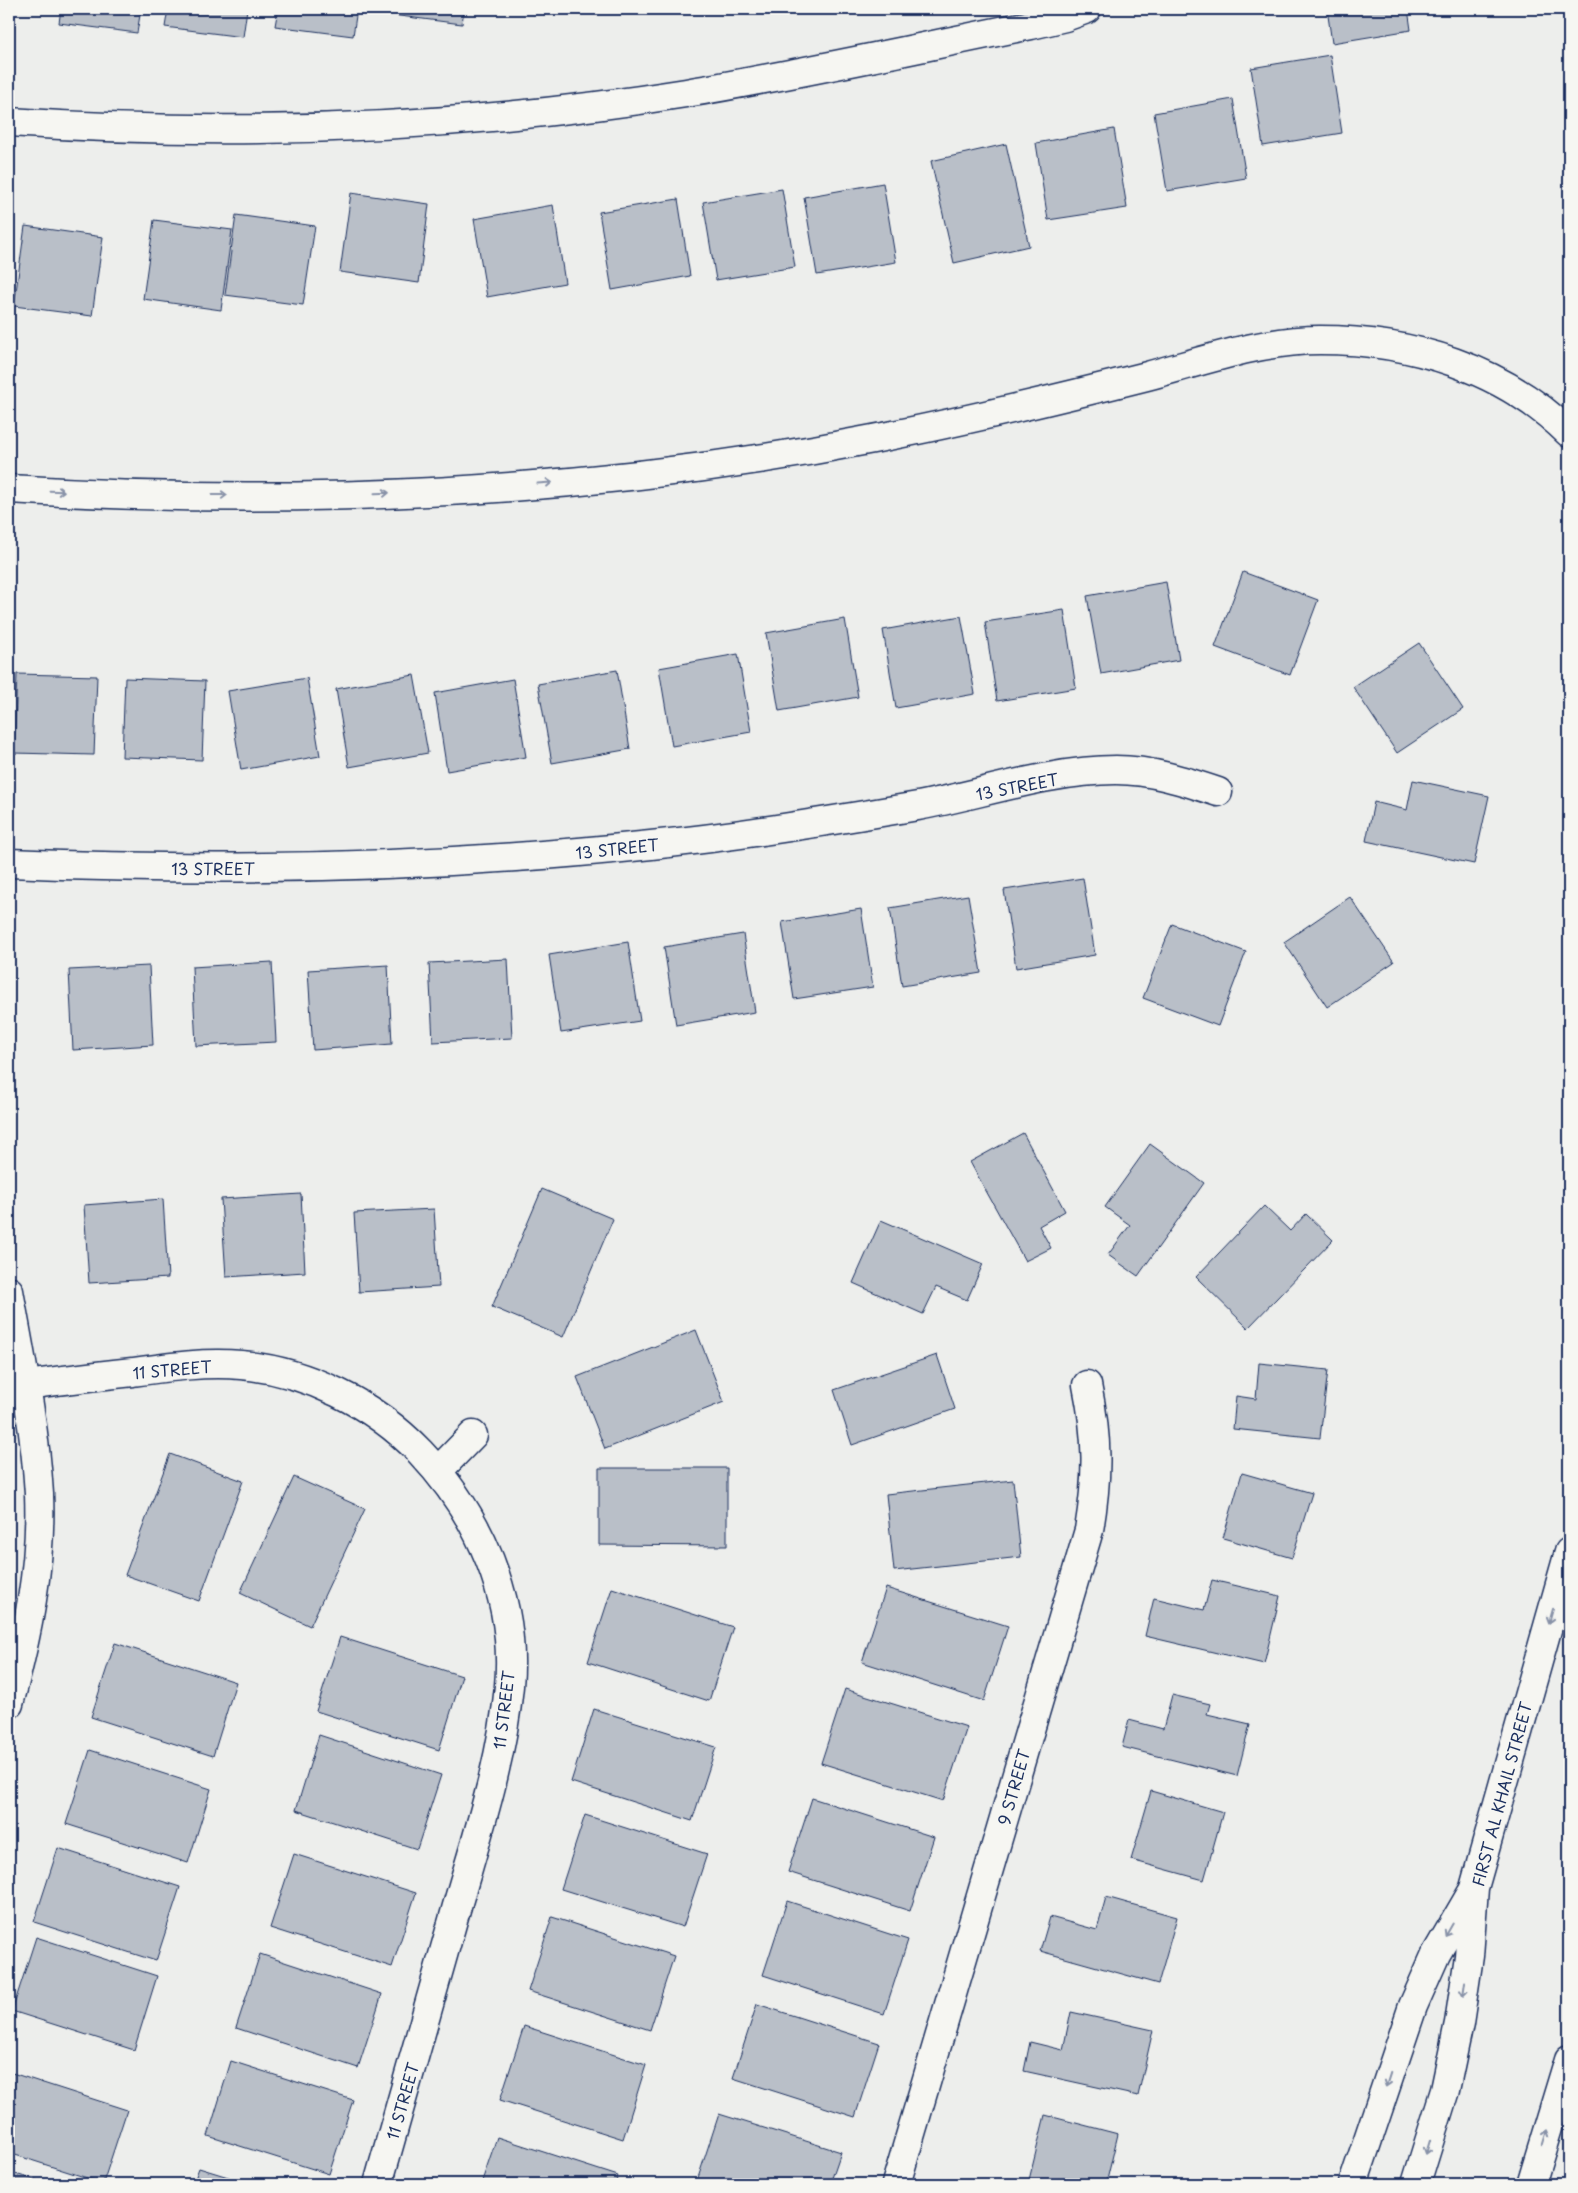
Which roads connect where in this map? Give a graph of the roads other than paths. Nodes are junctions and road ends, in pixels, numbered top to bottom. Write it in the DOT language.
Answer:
graph roads {
  1 [pos="1087,9"];
  2 [pos="9,122"];
  3 [pos="1569,433"];
  4 [pos="9,489"];
  5 [pos="1218,792"];
  6 [pos="9,863"];
  7 [pos="9,1291"];
  8 [pos="1088,1384"];
  9 [pos="26,1385"];
  10 [pos="473,1434"];
  11 [pos="438,1471"];
  12 [pos="1569,1552"];
  13 [pos="9,1704"];
  14 [pos="1474,1888"];
  15 [pos="1569,2059"];
  16 [pos="378,2184"];
  17 [pos="896,2184"];
  18 [pos="1353,2184"];
  19 [pos="1416,2184"];
  20 [pos="1531,2184"];
  1 -- 2 [label="street"];
  4 -- 3 [label="street, one-way"];
  5 -- 6 [label="street, 13 STREET"];
  7 -- 9 [label="street"];
  8 -- 17 [label="street, 9 STREET"];
  9 -- 11 [label="street, 11 STREET"];
  9 -- 13 [label="street"];
  10 -- 11 [label="street"];
  11 -- 16 [label="street, 11 STREET"];
  12 -- 14 [label="street, FIRST AL KHAIL STREET, one-way"];
  14 -- 18 [label="street, one-way"];
  14 -- 19 [label="street, FIRST AL KHAIL STREET, one-way"];
  20 -- 15 [label="street, one-way"];
}
